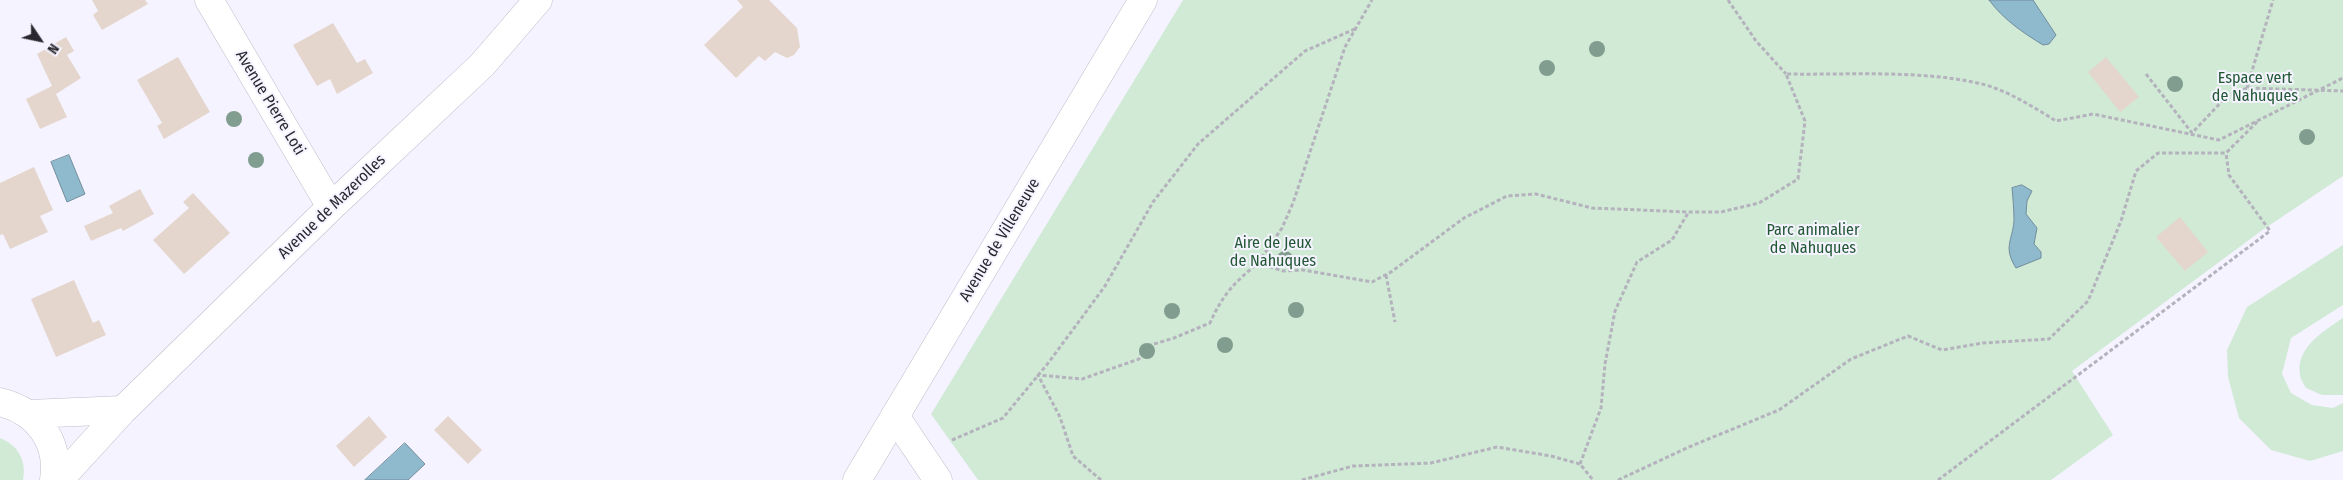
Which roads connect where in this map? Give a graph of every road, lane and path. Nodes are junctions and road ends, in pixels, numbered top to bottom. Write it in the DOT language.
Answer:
graph roads {
  1 [pos="209,0"];
  2 [pos="538,0"];
  3 [pos="1142,0"];
  4 [pos="1372,0"];
  5 [pos="1728,0"];
  6 [pos="2273,0"];
  7 [pos="1357,28"];
  8 [pos="1786,74"];
  9 [pos="2146,74"];
  10 [pos="2343,78"];
  11 [pos="2247,88"];
  12 [pos="2319,90"];
  13 [pos="2343,90"];
  14 [pos="2261,118"];
  15 [pos="2226,153"];
  16 [pos="331,207"];
  17 [pos="1688,212"];
  18 [pos="1258,264"];
  19 [pos="1386,275"];
  20 [pos="1395,322"];
  21 [pos="1038,375"];
  22 [pos="0,402"];
  23 [pos="123,410"];
  24 [pos="29,414"];
  25 [pos="895,416"];
  26 [pos="919,452"];
  27 [pos="1580,464"];
  28 [pos="54,480"];
  29 [pos="58,480"];
  30 [pos="857,480"];
  31 [pos="938,480"];
  32 [pos="1101,480"];
  33 [pos="1302,480"];
  34 [pos="1593,480"];
  35 [pos="1618,480"];
  36 [pos="1938,480"];
  1 -- 16 [label="street, Avenue Pierre Loti"];
  2 -- 16 [label="street, Avenue de Mazerolles"];
  3 -- 25 [label="street, Avenue de Villeneuve"];
  4 -- 7 [label="path"];
  5 -- 8 [label="path"];
  6 -- 11 [label="path"];
  7 -- 18 [label="path"];
  7 -- 21 [label="path"];
  8 -- 14 [label="path"];
  8 -- 17 [label="path"];
  9 -- 11 [label="path"];
  10 -- 12 [label="path"];
  11 -- 12 [label="path"];
  12 -- 13 [label="path"];
  12 -- 14 [label="path"];
  14 -- 15 [label="path"];
  15 -- 35 [label="path"];
  15 -- 36 [label="path"];
  16 -- 23 [label="street, Avenue de Mazerolles"];
  17 -- 19 [label="path"];
  17 -- 27 [label="path"];
  18 -- 19 [label="path"];
  18 -- 21 [label="path"];
  19 -- 20 [label="path"];
  21 -- 26 [label="path"];
  21 -- 32 [label="path"];
  22 -- 24 [label="street"];
  23 -- 24 [label="street"];
  23 -- 29 [label="street, Avenue de Mazerolles"];
  24 -- 28 [label="street"];
  25 -- 26 [label="street"];
  25 -- 30 [label="street, Avenue de Villeneuve"];
  26 -- 31 [label="street"];
  27 -- 33 [label="path"];
  27 -- 34 [label="path"];
}
